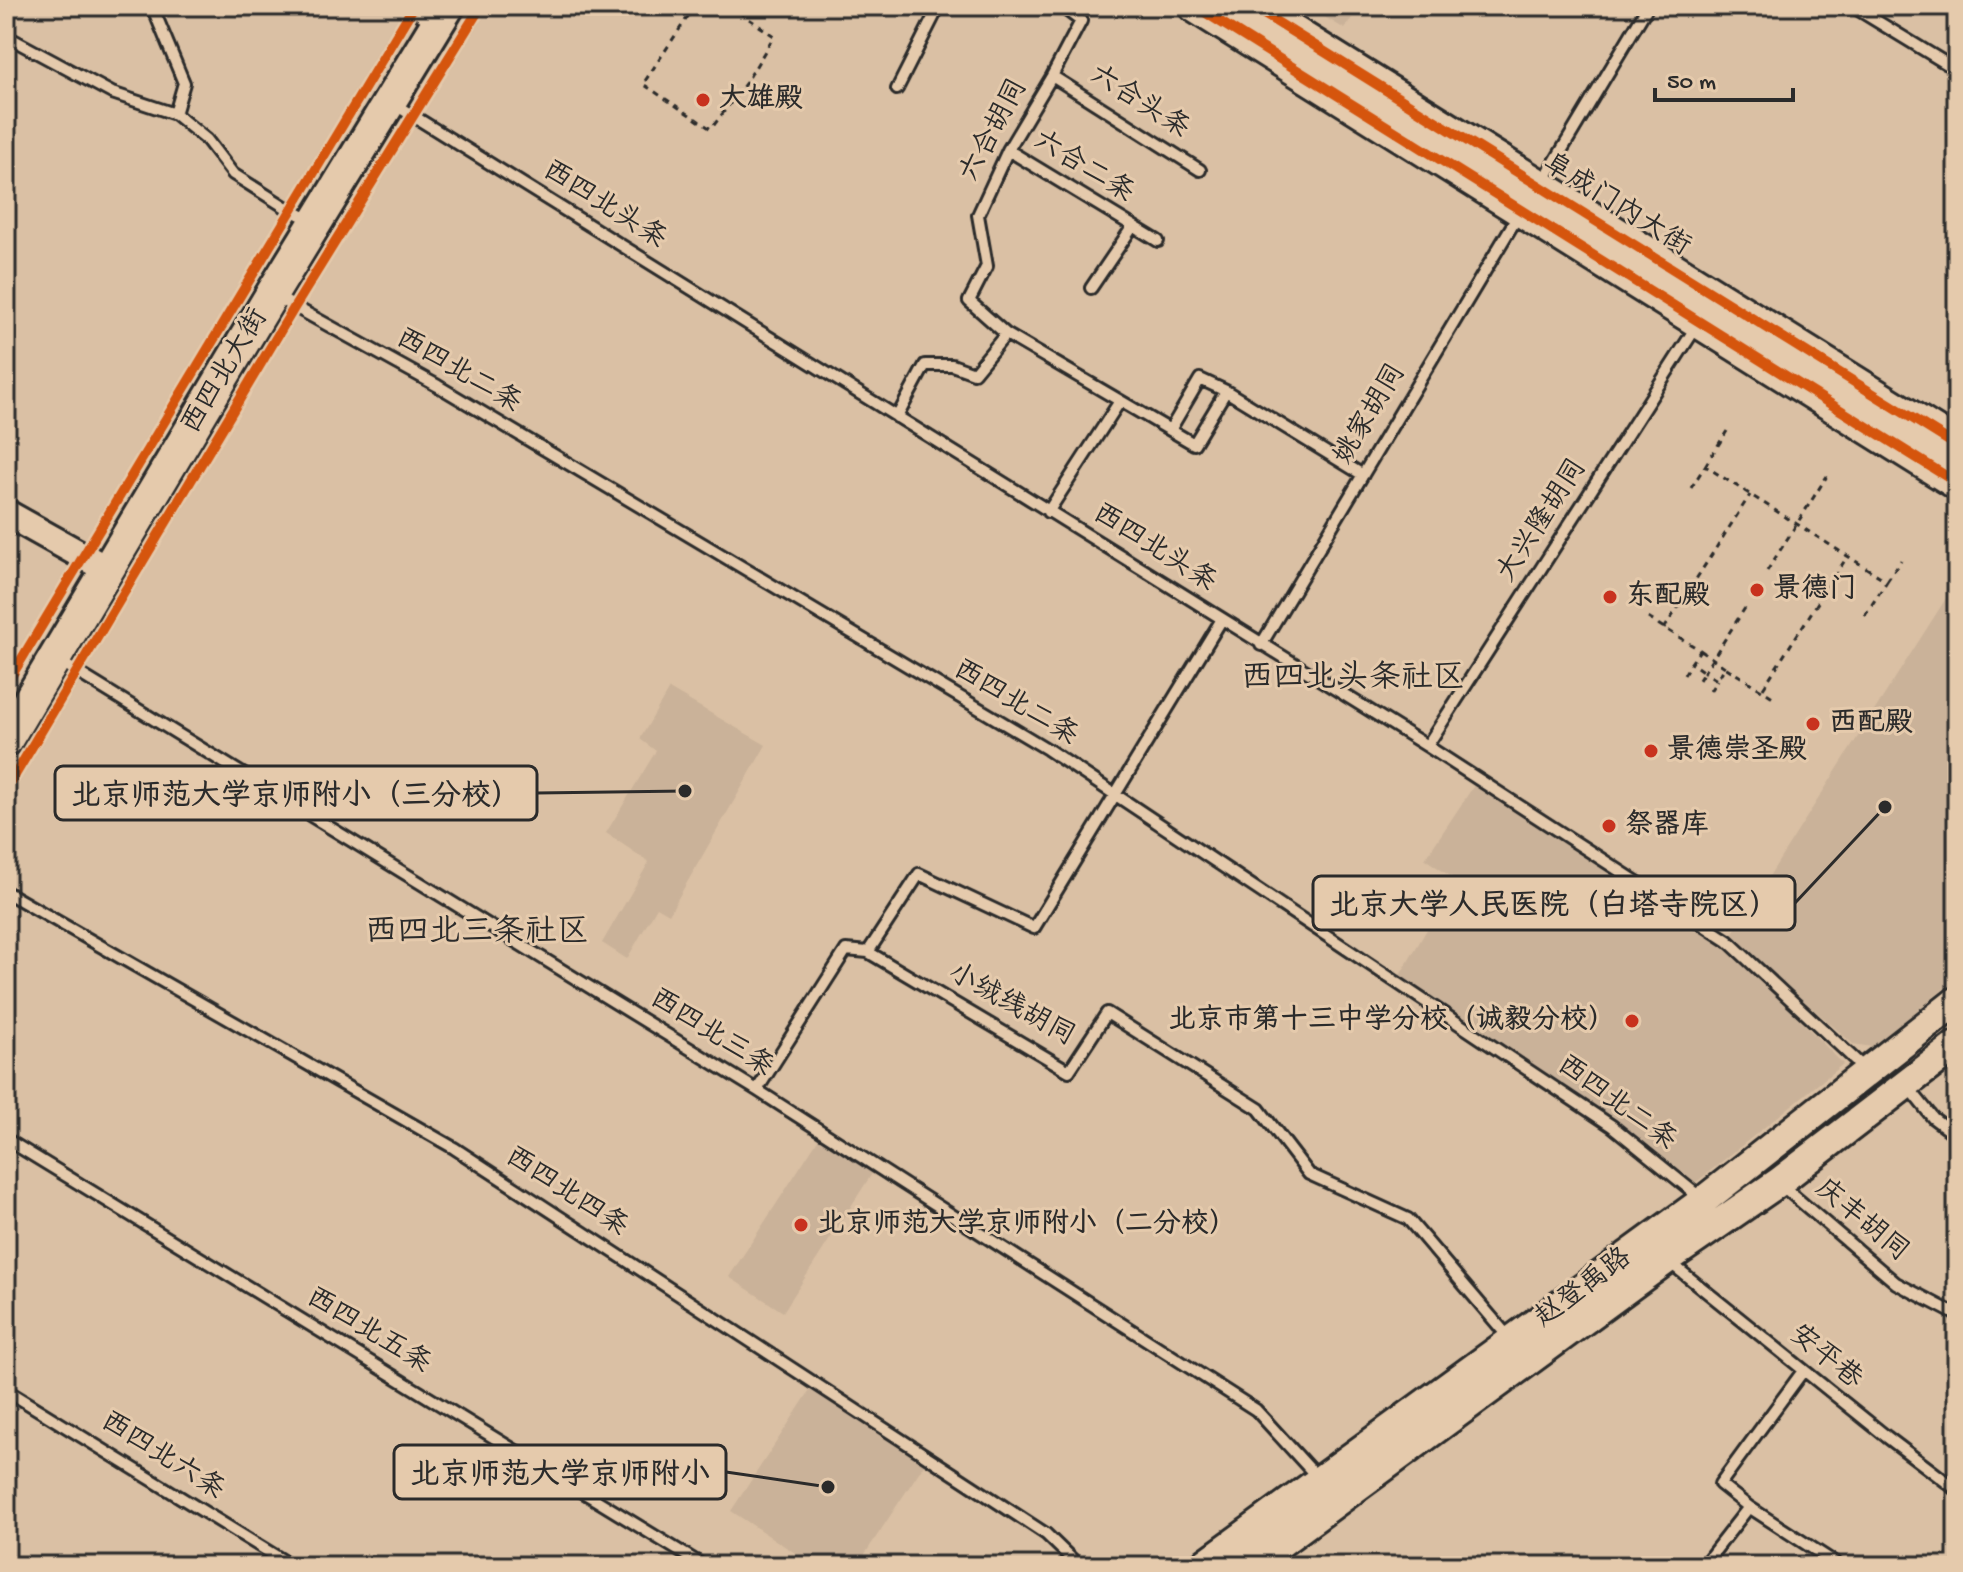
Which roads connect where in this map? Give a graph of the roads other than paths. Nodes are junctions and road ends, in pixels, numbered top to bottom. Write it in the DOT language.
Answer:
graph roads {
  1 [pos="152,6"];
  2 [pos="406,6"];
  3 [pos="939,6"];
  4 [pos="1061,6"];
  5 [pos="1195,6"];
  6 [pos="1648,6"];
  7 [pos="1852,6"];
  8 [pos="1249,13"];
  9 [pos="442,15"];
  10 [pos="6,36"];
  11 [pos="1957,70"];
  12 [pos="1052,76"];
  13 [pos="897,89"];
  14 [pos="389,101"];
  15 [pos="175,114"];
  16 [pos="1008,150"];
  17 [pos="1200,170"];
  18 [pos="1530,198"];
  19 [pos="316,223"];
  20 [pos="1133,226"];
  21 [pos="1158,241"];
  22 [pos="1091,288"];
  23 [pos="272,294"];
  24 [pos="1699,322"];
  25 [pos="1006,334"];
  26 [pos="1226,391"];
  27 [pos="1120,401"];
  28 [pos="897,417"];
  29 [pos="1170,430"];
  30 [pos="1957,446"];
  31 [pos="1363,475"];
  32 [pos="1957,483"];
  33 [pos="1048,512"];
  34 [pos="6,513"];
  35 [pos="108,570"];
  36 [pos="1222,619"];
  37 [pos="1261,645"];
  38 [pos="55,659"];
  39 [pos="6,740"];
  40 [pos="1427,746"];
  41 [pos="1116,796"];
  42 [pos="6,892"];
  43 [pos="868,952"];
  44 [pos="1957,1001"];
  45 [pos="1957,1045"];
  46 [pos="1867,1071"];
  47 [pos="1904,1084"];
  48 [pos="757,1090"];
  49 [pos="1957,1136"];
  50 [pos="6,1139"];
  51 [pos="1779,1182"];
  52 [pos="1704,1200"];
  53 [pos="1666,1260"];
  54 [pos="1957,1315"];
  55 [pos="1512,1342"];
  56 [pos="1803,1371"];
  57 [pos="6,1390"];
  58 [pos="1319,1480"];
  59 [pos="1957,1490"];
  60 [pos="1749,1507"];
  61 [pos="292,1566"];
  62 [pos="704,1566"];
  63 [pos="1079,1566"];
  64 [pos="1202,1566"];
  65 [pos="1249,1566"];
  66 [pos="1703,1566"];
  67 [pos="1840,1566"];
  1 -- 15 [label="lane"];
  2 -- 9 [label="lane"];
  3 -- 13 [label="lane"];
  4 -- 12 [label="lane, 六合胡同"];
  5 -- 8 [label="main road, 阜成门内大街"];
  6 -- 18 [label="lane, 姚家胡同"];
  7 -- 11 [label="lane"];
  8 -- 18 [label="main road, 阜成门内大街"];
  9 -- 14 [label="main road, 西四北大街"];
  10 -- 15 [label="lane"];
  12 -- 16 [label="lane, 六合胡同"];
  12 -- 17 [label="lane, 六合头条"];
  14 -- 19 [label="main road, 西四北大街"];
  14 -- 28 [label="lane, 西四北头条"];
  15 -- 19 [label="lane"];
  16 -- 20 [label="lane, 六合二条"];
  16 -- 25 [label="lane, 六合胡同"];
  18 -- 24 [label="main road, 阜成门内大街"];
  18 -- 30 [label="main road, 阜成门内大街"];
  18 -- 31 [label="lane, 姚家胡同"];
  19 -- 23 [label="main road, 西四北大街"];
  20 -- 21 [label="lane, 六合二条"];
  20 -- 22 [label="lane, 六合二条"];
  23 -- 35 [label="main road, 西四北大街"];
  23 -- 41 [label="lane, 西四北二条"];
  24 -- 32 [label="main road, 阜成门内大街"];
  24 -- 40 [label="lane, 大兴隆胡同"];
  25 -- 27 [label="lane, 六合胡同"];
  25 -- 28 [label="lane"];
  26 -- 29 [label="lane"];
  26 -- 29 [label="lane, 六合胡同"];
  26 -- 31 [label="lane"];
  27 -- 29 [label="lane, 六合胡同"];
  27 -- 33 [label="lane"];
  28 -- 33 [label="lane, 西四北头条"];
  31 -- 37 [label="lane, 姚家胡同"];
  33 -- 36 [label="lane, 西四北头条"];
  34 -- 35 [label="street"];
  35 -- 38 [label="main road, 西四北大街"];
  36 -- 37 [label="lane, 西四北头条"];
  36 -- 41 [label="lane"];
  37 -- 40 [label="lane, 西四北头条"];
  38 -- 39 [label="main road, 西四北大街"];
  38 -- 48 [label="lane, 西四北三条"];
  40 -- 46 [label="lane, 西四北头条"];
  41 -- 43 [label="lane"];
  41 -- 52 [label="lane, 西四北二条"];
  42 -- 63 [label="lane, 西四北四条"];
  43 -- 48 [label="lane"];
  43 -- 55 [label="lane, 小绒线胡同"];
  44 -- 46 [label="main road, 赵登禹路"];
  45 -- 47 [label="main road, 赵登禹路"];
  46 -- 52 [label="main road, 赵登禹路"];
  47 -- 49 [label="lane"];
  47 -- 51 [label="main road, 赵登禹路"];
  48 -- 58 [label="lane, 西四北三条"];
  50 -- 62 [label="lane, 西四北五条"];
  51 -- 53 [label="main road, 赵登禹路"];
  51 -- 54 [label="lane, 庆丰胡同"];
  52 -- 55 [label="main road, 赵登禹路"];
  53 -- 56 [label="lane, 安平巷"];
  53 -- 65 [label="main road, 赵登禹路"];
  55 -- 58 [label="main road, 赵登禹路"];
  56 -- 59 [label="lane, 安平巷"];
  56 -- 60 [label="lane"];
  57 -- 61 [label="lane, 西四北六条"];
  58 -- 64 [label="main road, 赵登禹路"];
  60 -- 66 [label="lane"];
  60 -- 67 [label="lane"];
}
